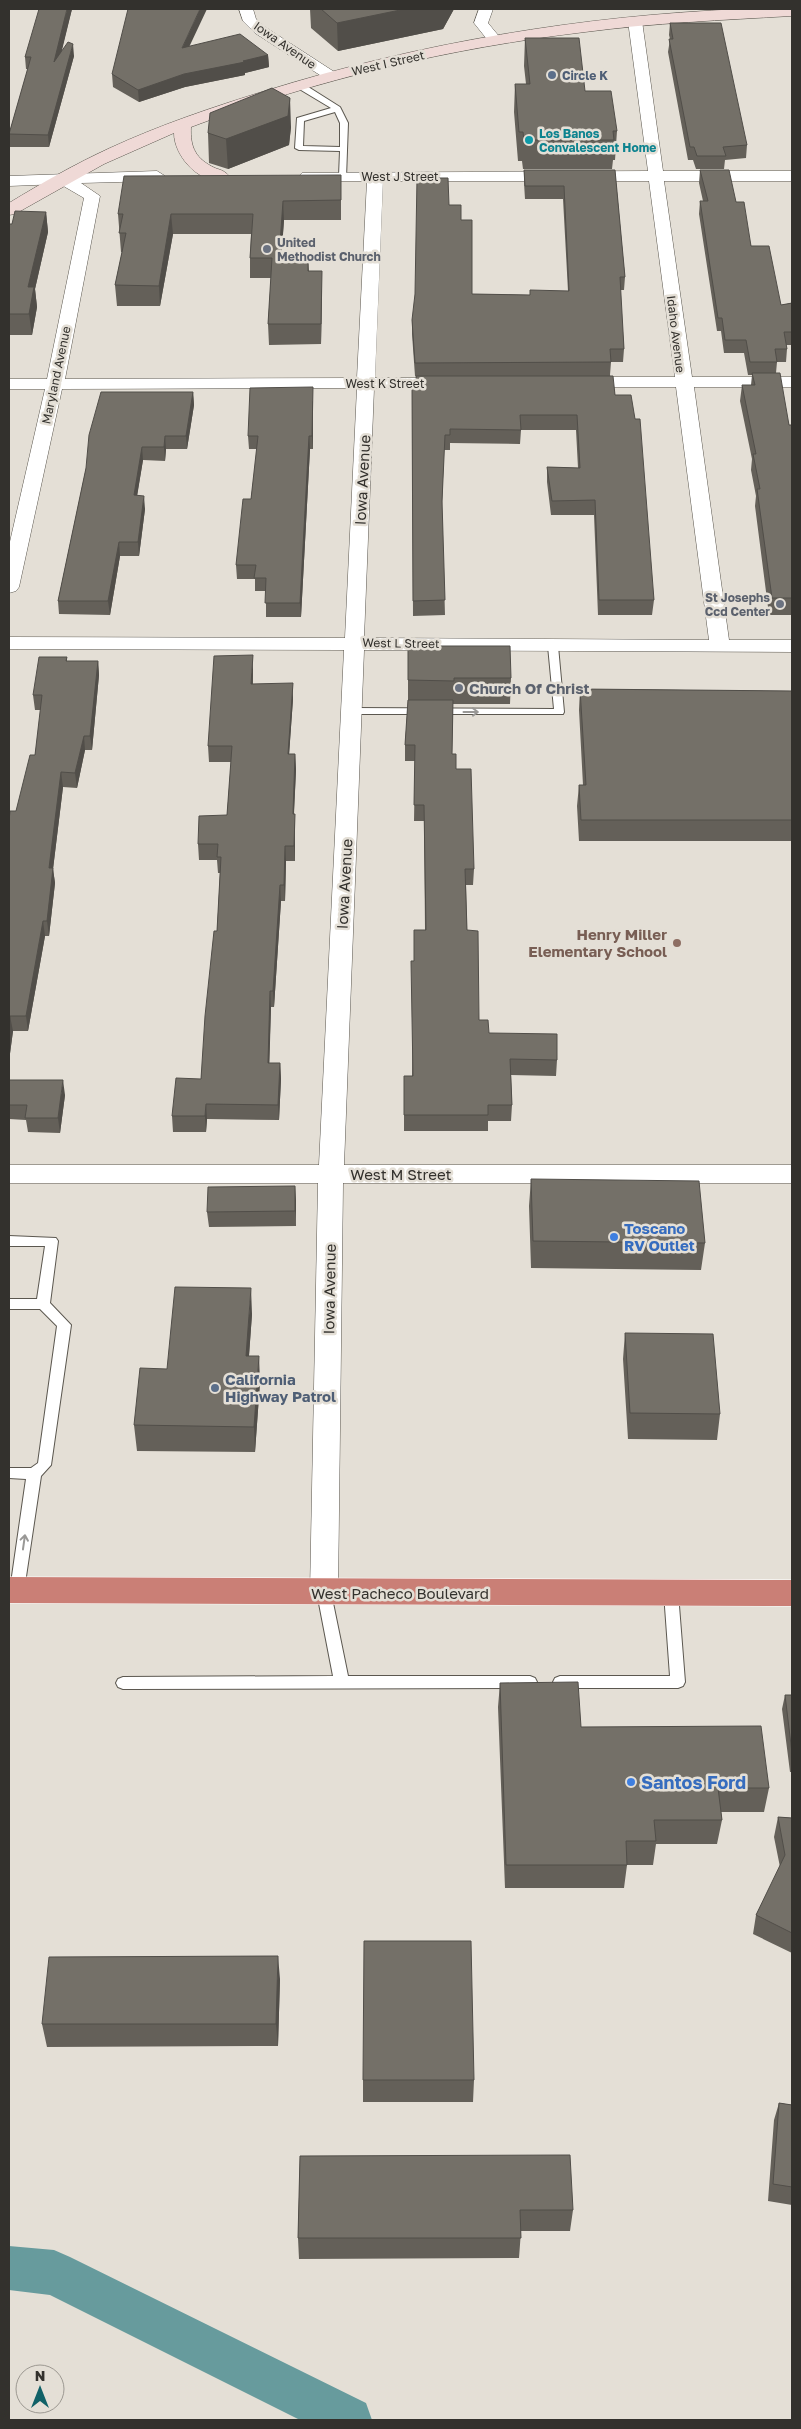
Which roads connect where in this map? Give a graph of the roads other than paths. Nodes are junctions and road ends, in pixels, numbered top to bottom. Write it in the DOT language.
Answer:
graph roads {
  1 [pos="246,9"];
  2 [pos="486,9"];
  3 [pos="792,11"];
  4 [pos="635,22"];
  5 [pos="495,40"];
  6 [pos="330,76"];
  7 [pos="299,85"];
  8 [pos="336,109"];
  9 [pos="183,124"];
  10 [pos="344,149"];
  11 [pos="171,176"];
  12 [pos="191,176"];
  13 [pos="220,176"];
  14 [pos="239,176"];
  15 [pos="296,176"];
  16 [pos="343,176"];
  17 [pos="375,176"];
  18 [pos="656,176"];
  19 [pos="792,176"];
  20 [pos="63,179"];
  21 [pos="9,181"];
  22 [pos="9,210"];
  23 [pos="564,382"];
  24 [pos="682,382"];
  25 [pos="792,382"];
  26 [pos="55,383"];
  27 [pos="367,383"];
  28 [pos="465,383"];
  29 [pos="9,384"];
  30 [pos="9,587"];
  31 [pos="9,643"];
  32 [pos="353,643"];
  33 [pos="553,646"];
  34 [pos="720,646"];
  35 [pos="792,646"];
  36 [pos="352,711"];
  37 [pos="9,1174"];
  38 [pos="332,1174"];
  39 [pos="792,1174"];
  40 [pos="9,1241"];
  41 [pos="9,1304"];
  42 [pos="43,1304"];
  43 [pos="9,1473"];
  44 [pos="34,1474"];
  45 [pos="13,1590"];
  46 [pos="324,1593"];
  47 [pos="671,1593"];
  48 [pos="792,1593"];
  49 [pos="123,1683"];
  50 [pos="342,1683"];
  1 -- 6 [label="street, Iowa Avenue"];
  2 -- 5 [label="street"];
  3 -- 4 [label="street, West I Street"];
  4 -- 5 [label="street, West I Street"];
  4 -- 18 [label="street, Idaho Avenue"];
  5 -- 6 [label="street, West I Street"];
  6 -- 7 [label="street, West I Street"];
  7 -- 8 [label="lane"];
  7 -- 9 [label="street, West I Street"];
  8 -- 10 [label="lane"];
  8 -- 10 [label="lane"];
  9 -- 13 [label="street"];
  9 -- 20 [label="street, West I Street"];
  10 -- 16 [label="lane"];
  11 -- 20 [label="street"];
  12 -- 13 [label="street"];
  13 -- 14 [label="street"];
  15 -- 16 [label="street, West J Street"];
  16 -- 17 [label="street, West J Street"];
  17 -- 18 [label="street, West J Street"];
  17 -- 27 [label="street, Iowa Avenue"];
  18 -- 19 [label="street, West J Street"];
  18 -- 24 [label="street, Idaho Avenue"];
  20 -- 21 [label="street"];
  20 -- 22 [label="street, West I Street"];
  20 -- 26 [label="street, Maryland Avenue"];
  23 -- 24 [label="street"];
  24 -- 25 [label="street"];
  24 -- 34 [label="street, Idaho Avenue"];
  26 -- 27 [label="street, West K Street"];
  26 -- 29 [label="street, West K Street"];
  26 -- 30 [label="street, Maryland Avenue"];
  27 -- 28 [label="street, West K Street"];
  27 -- 32 [label="street, Iowa Avenue"];
  31 -- 32 [label="street, West L Street"];
  32 -- 33 [label="street, West L Street"];
  32 -- 36 [label="street, Iowa Avenue"];
  33 -- 34 [label="street, West L Street"];
  36 -- 33 [label="lane, one-way"];
  34 -- 35 [label="street, West L Street"];
  36 -- 38 [label="street, Iowa Avenue"];
  37 -- 38 [label="street, West M Street"];
  38 -- 39 [label="street, West M Street"];
  38 -- 46 [label="street, Iowa Avenue"];
  40 -- 42 [label="lane"];
  41 -- 42 [label="lane"];
  42 -- 44 [label="lane"];
  43 -- 44 [label="lane"];
  45 -- 44 [label="lane, one-way"];
  45 -- 46 [label="highway, West Pacheco Boulevard"];
  46 -- 47 [label="highway, West Pacheco Boulevard"];
  46 -- 50 [label="lane"];
  47 -- 48 [label="highway, West Pacheco Boulevard"];
  47 -- 50 [label="lane"];
  49 -- 50 [label="lane"];
}
